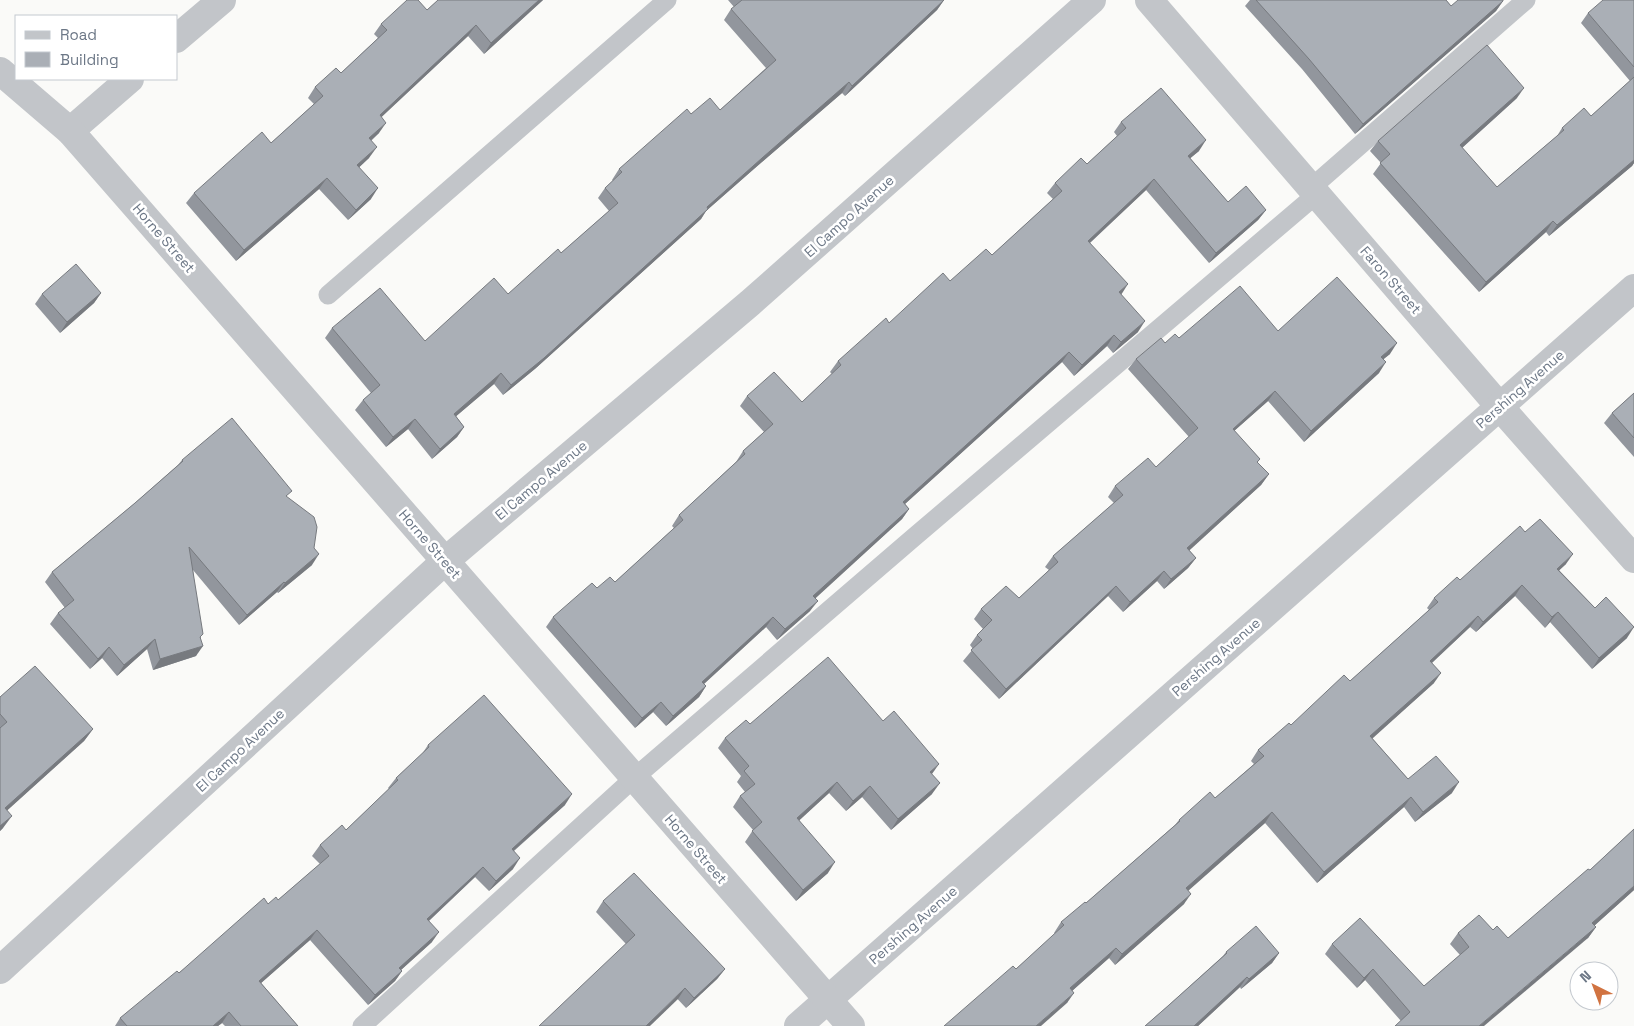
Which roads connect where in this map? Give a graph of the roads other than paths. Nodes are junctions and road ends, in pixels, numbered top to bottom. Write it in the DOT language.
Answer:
graph roads {
  1 [pos="222,0"];
  2 [pos="667,0"];
  3 [pos="1092,0"];
  4 [pos="1150,0"];
  5 [pos="1526,0"];
  6 [pos="178,37"];
  7 [pos="0,71"];
  8 [pos="129,80"];
  9 [pos="70,131"];
  10 [pos="1314,191"];
  11 [pos="1634,288"];
  12 [pos="328,295"];
  13 [pos="1500,407"];
  14 [pos="1634,560"];
  15 [pos="446,561"];
  16 [pos="634,778"];
  17 [pos="0,970"];
  18 [pos="828,1000"];
  19 [pos="362,1026"];
  20 [pos="798,1026"];
  21 [pos="851,1026"];
  1 -- 6 [label="street"];
  2 -- 12 [label="lane"];
  3 -- 15 [label="street, El Campo Avenue"];
  4 -- 10 [label="street, Faron Street"];
  5 -- 10 [label="lane"];
  7 -- 9 [label="street, Horne Street"];
  8 -- 9 [label="street"];
  9 -- 15 [label="street, Horne Street"];
  10 -- 13 [label="street, Faron Street"];
  10 -- 16 [label="lane"];
  11 -- 13 [label="street, Pershing Avenue"];
  13 -- 14 [label="street, Faron Street"];
  13 -- 18 [label="street, Pershing Avenue"];
  15 -- 16 [label="street, Horne Street"];
  15 -- 17 [label="street, El Campo Avenue"];
  16 -- 18 [label="street, Horne Street"];
  16 -- 19 [label="lane"];
  18 -- 20 [label="street, Pershing Avenue"];
  18 -- 21 [label="street, Horne Street"];
}
